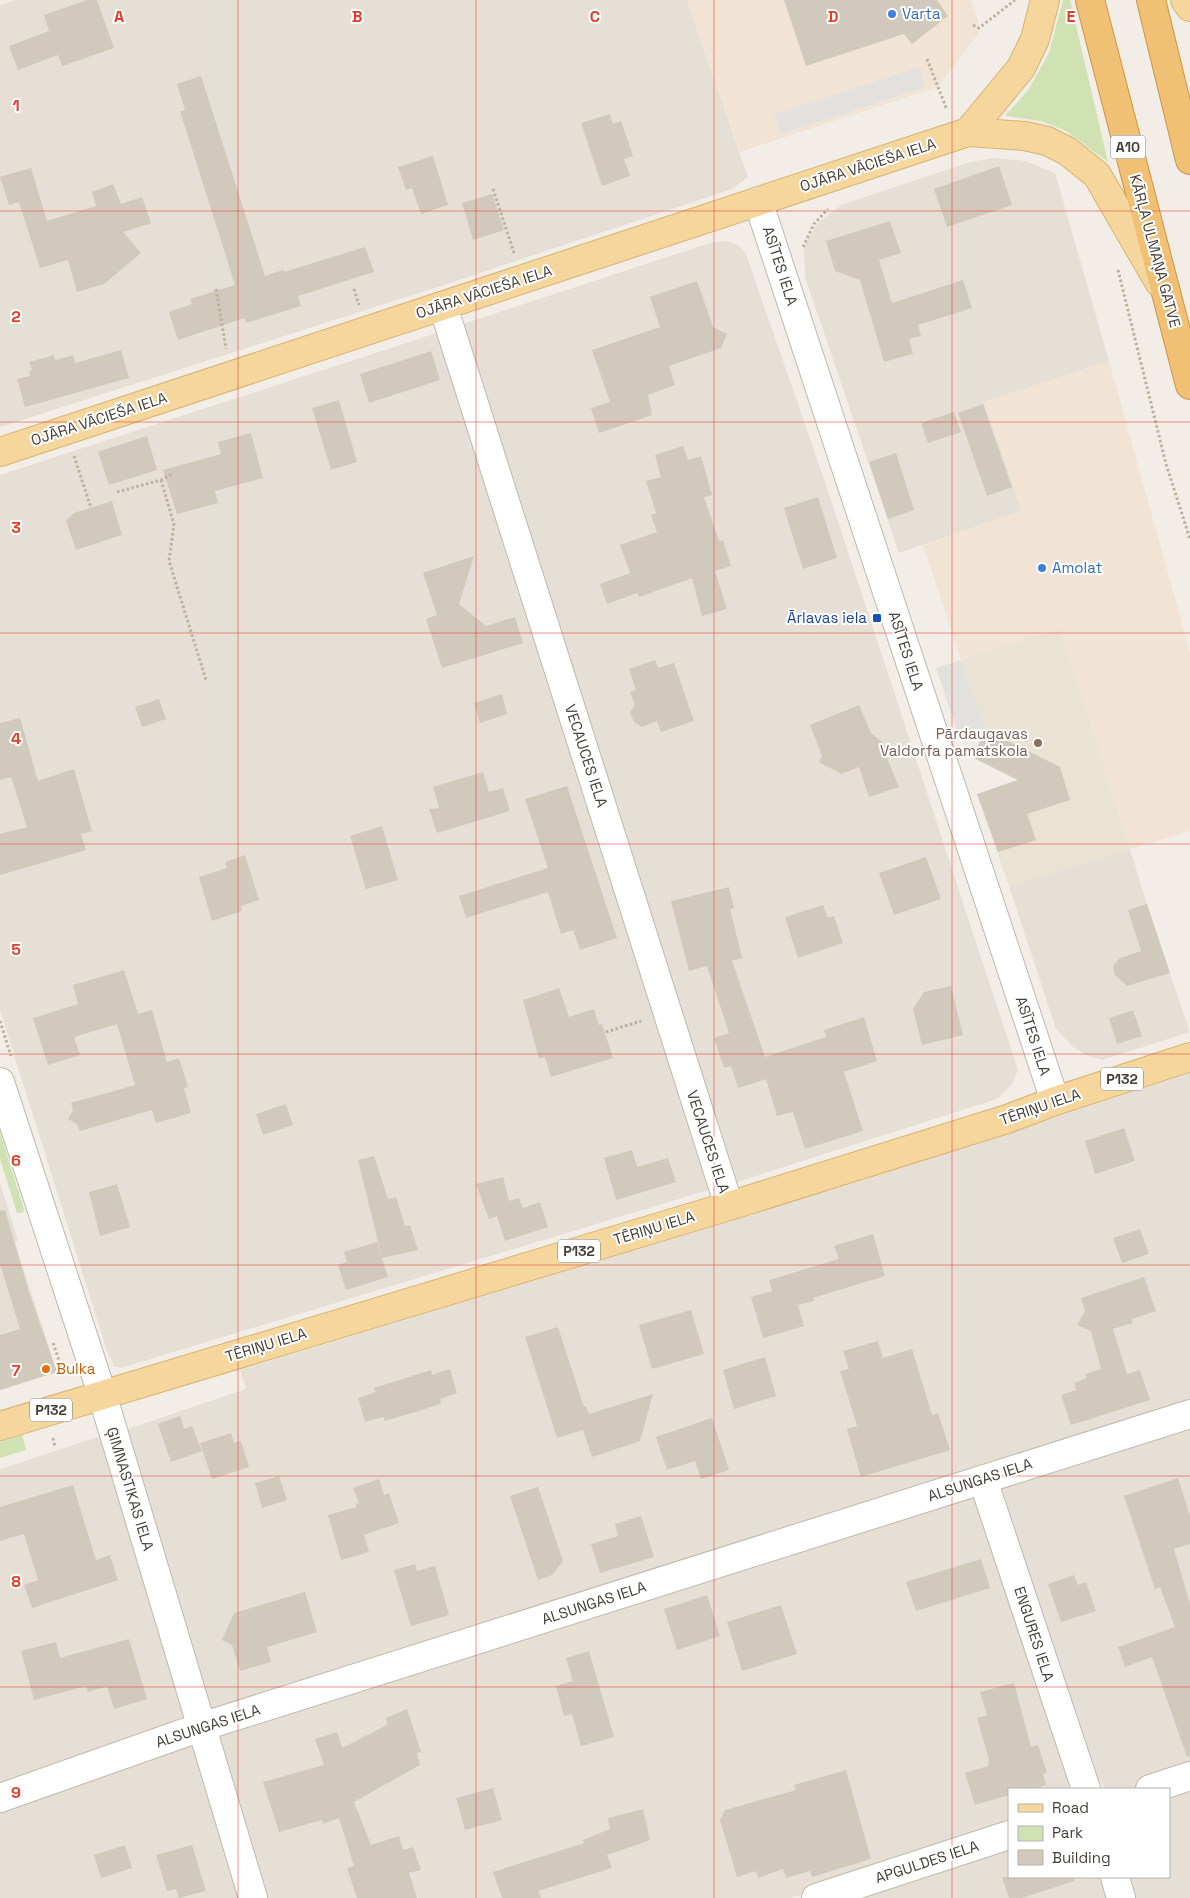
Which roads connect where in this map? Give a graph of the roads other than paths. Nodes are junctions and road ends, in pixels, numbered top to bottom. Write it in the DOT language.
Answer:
graph roads {
  1 [pos="1045,0"];
  2 [pos="1090,0"];
  3 [pos="1152,0"];
  4 [pos="1185,0"];
  5 [pos="1190,7"];
  6 [pos="958,123"];
  7 [pos="1190,160"];
  8 [pos="758,201"];
  9 [pos="1167,294"];
  10 [pos="442,306"];
  11 [pos="1190,385"];
  12 [pos="0,452"];
  13 [pos="1190,1057"];
  14 [pos="0,1082"];
  15 [pos="1055,1101"];
  16 [pos="729,1206"];
  17 [pos="102,1394"];
  18 [pos="1190,1414"];
  19 [pos="0,1426"];
  20 [pos="982,1480"];
  21 [pos="201,1727"];
  22 [pos="1190,1776"];
  23 [pos="1086,1788"];
  24 [pos="1153,1788"];
  25 [pos="0,1798"];
  26 [pos="1008,1835"];
  27 [pos="1114,1878"];
  28 [pos="253,1898"];
  29 [pos="816,1898"];
  30 [pos="1122,1898"];
  1 -- 6 [label="main road"];
  2 -- 9 [label="highway, KĀRĻA ULMAŅA GATVE / A10"];
  3 -- 7 [label="highway"];
  4 -- 5 [label="main road"];
  6 -- 8 [label="main road, OJĀRA VĀCIEŠA IELA"];
  6 -- 9 [label="main road, OJĀRA VĀCIEŠA IELA"];
  8 -- 10 [label="main road, OJĀRA VĀCIEŠA IELA"];
  8 -- 15 [label="street, ASĪTES IELA"];
  9 -- 11 [label="highway, KĀRĻA ULMAŅA GATVE / A10"];
  10 -- 12 [label="main road, OJĀRA VĀCIEŠA IELA"];
  10 -- 16 [label="street, VECAUCES IELA"];
  13 -- 15 [label="main road, TĒRIŅU IELA / P132"];
  14 -- 17 [label="street, ĢIMNASTIKAS IELA"];
  15 -- 16 [label="main road, TĒRIŅU IELA / P132"];
  16 -- 17 [label="main road, TĒRIŅU IELA / P132"];
  17 -- 19 [label="main road, TĒRIŅU IELA / P132"];
  17 -- 21 [label="street, ĢIMNASTIKAS IELA"];
  18 -- 20 [label="street, ALSUNGAS IELA"];
  20 -- 21 [label="street, ALSUNGAS IELA"];
  20 -- 23 [label="street, ENGURES IELA"];
  21 -- 25 [label="street, ALSUNGAS IELA"];
  21 -- 28 [label="street, ĢIMNASTIKAS IELA"];
  22 -- 24 [label="street"];
  26 -- 29 [label="street, APGULDES IELA"];
  27 -- 30 [label="street"];
}
